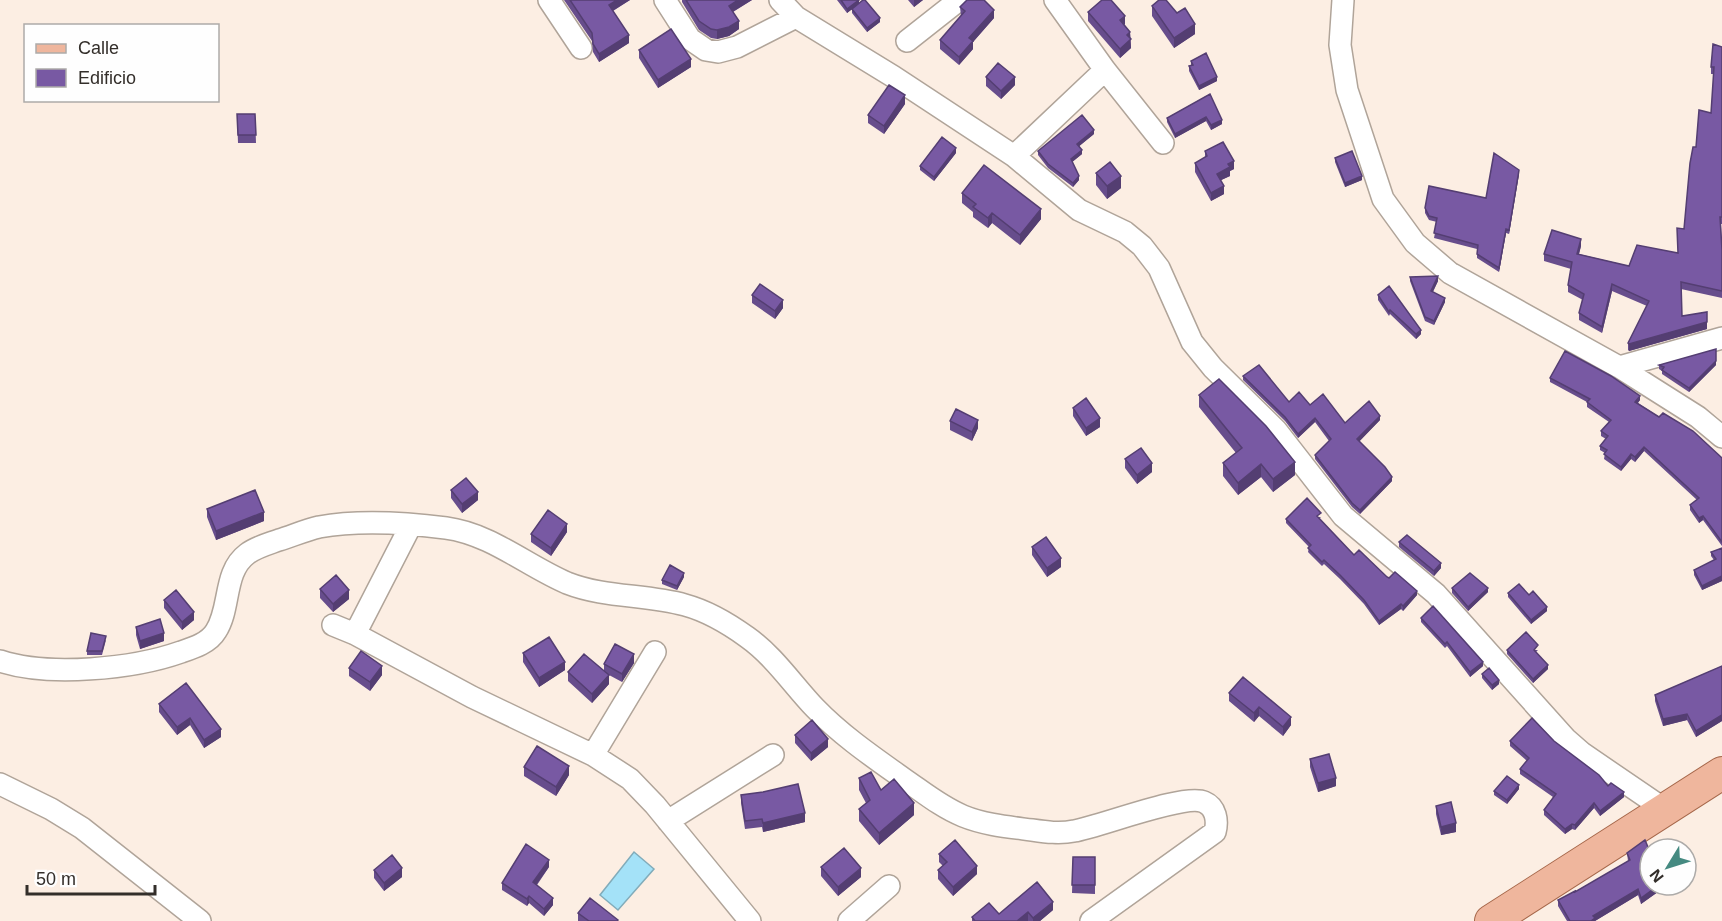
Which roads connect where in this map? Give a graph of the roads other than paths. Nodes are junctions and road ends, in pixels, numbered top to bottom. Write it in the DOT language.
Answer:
graph roads {
  1 [pos="549,0"];
  2 [pos="665,0"];
  3 [pos="780,0"];
  4 [pos="959,0"];
  5 [pos="1055,0"];
  6 [pos="1343,0"];
  7 [pos="796,17"];
  8 [pos="907,41"];
  9 [pos="581,48"];
  10 [pos="1105,70"];
  11 [pos="1163,143"];
  12 [pos="1014,156"];
  13 [pos="1722,338"];
  14 [pos="1619,367"];
  15 [pos="1722,437"];
  16 [pos="411,525"];
  17 [pos="333,625"];
  18 [pos="355,634"];
  19 [pos="655,652"];
  20 [pos="0,661"];
  21 [pos="594,755"];
  22 [pos="773,755"];
  23 [pos="1722,773"];
  24 [pos="0,784"];
  25 [pos="1664,809"];
  26 [pos="668,821"];
  27 [pos="890,886"];
  28 [pos="200,921"];
  29 [pos="750,921"];
  30 [pos="849,921"];
  31 [pos="1091,921"];
  32 [pos="1491,921"];
  1 -- 9 [label="street"];
  2 -- 7 [label="street"];
  3 -- 7 [label="street"];
  4 -- 8 [label="street"];
  5 -- 10 [label="street"];
  6 -- 14 [label="street"];
  7 -- 12 [label="street"];
  10 -- 11 [label="street"];
  10 -- 12 [label="street"];
  12 -- 25 [label="street"];
  13 -- 14 [label="street"];
  14 -- 15 [label="street"];
  16 -- 18 [label="street"];
  16 -- 20 [label="street"];
  16 -- 31 [label="street"];
  17 -- 18 [label="street"];
  18 -- 21 [label="street"];
  19 -- 21 [label="street"];
  21 -- 26 [label="street"];
  22 -- 26 [label="street"];
  23 -- 25 [label="main road"];
  24 -- 28 [label="street"];
  25 -- 32 [label="main road"];
  26 -- 29 [label="street"];
  27 -- 30 [label="street"];
}
